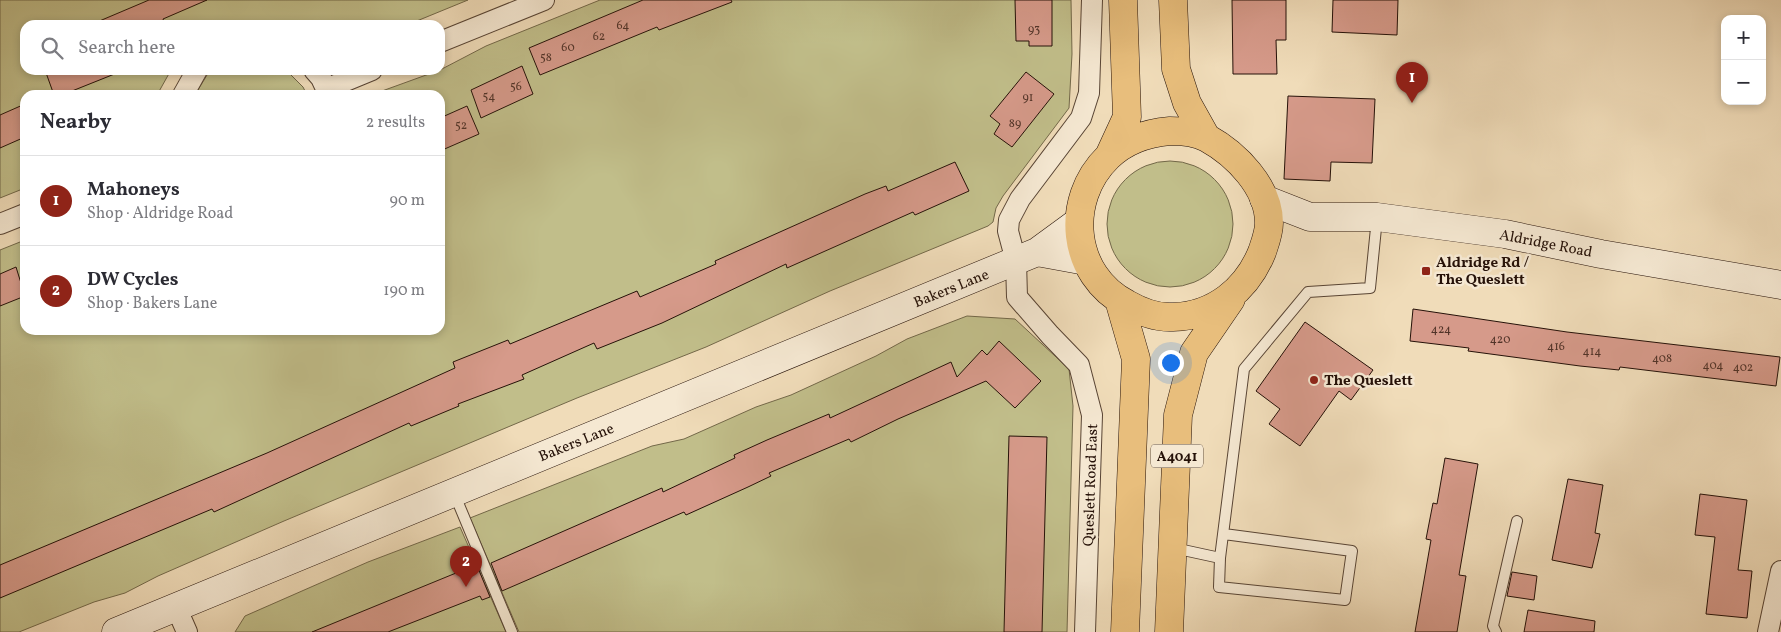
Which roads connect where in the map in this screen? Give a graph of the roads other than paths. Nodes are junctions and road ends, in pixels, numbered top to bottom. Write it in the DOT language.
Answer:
graph roads {
  1 [pos="544,0"];
  2 [pos="1092,0"];
  3 [pos="1123,0"];
  4 [pos="1173,0"];
  5 [pos="445,40"];
  6 [pos="194,75"];
  7 [pos="317,75"];
  8 [pos="362,75"];
  9 [pos="186,90"];
  10 [pos="327,90"];
  11 [pos="332,90"];
  12 [pos="1206,137"];
  13 [pos="1109,156"];
  14 [pos="1264,199"];
  15 [pos="20,216"];
  16 [pos="1310,217"];
  17 [pos="1378,217"];
  18 [pos="1078,222"];
  19 [pos="0,224"];
  20 [pos="1267,238"];
  21 [pos="1027,256"];
  22 [pos="1086,261"];
  23 [pos="1781,286"];
  24 [pos="1235,294"];
  25 [pos="1119,300"];
  26 [pos="453,492"];
  27 [pos="1517,520"];
  28 [pos="1224,534"];
  29 [pos="1174,548"];
  30 [pos="1220,558"];
  31 [pos="1781,571"];
  32 [pos="176,607"];
  33 [pos="116,632"];
  34 [pos="187,632"];
  35 [pos="512,632"];
  36 [pos="1085,632"];
  37 [pos="1125,632"];
  38 [pos="1169,632"];
  39 [pos="1496,632"];
  40 [pos="1768,632"];
  1 -- 5 [label="street"];
  2 -- 21 [label="street, Queslett Road East"];
  3 -- 13 [label="highway"];
  4 -- 12 [label="highway"];
  6 -- 9 [label="street"];
  7 -- 10 [label="street"];
  8 -- 11 [label="street"];
  12 -- 13 [label="highway"];
  12 -- 14 [label="highway"];
  13 -- 18 [label="highway"];
  14 -- 16 [label="street, Aldridge Road"];
  14 -- 20 [label="highway"];
  15 -- 19 [label="street"];
  16 -- 17 [label="street, Aldridge Road"];
  16 -- 20 [label="street, Aldridge Road"];
  17 -- 23 [label="street, Aldridge Road"];
  17 -- 28 [label="lane"];
  18 -- 21 [label="street, Bakers Lane"];
  18 -- 22 [label="highway"];
  20 -- 24 [label="highway"];
  21 -- 22 [label="street"];
  21 -- 26 [label="street, Bakers Lane"];
  21 -- 36 [label="street, Queslett Road East"];
  22 -- 25 [label="highway"];
  24 -- 25 [label="highway"];
  24 -- 29 [label="highway, A4041"];
  25 -- 37 [label="highway, A4041"];
  26 -- 32 [label="street, Bakers Lane"];
  26 -- 35 [label="lane"];
  27 -- 39 [label="lane"];
  28 -- 30 [label="lane"];
  28 -- 30 [label="lane"];
  29 -- 30 [label="lane"];
  29 -- 38 [label="highway, A4041"];
  31 -- 40 [label="street"];
  32 -- 33 [label="street, Bakers Lane"];
  32 -- 34 [label="street"];
}
